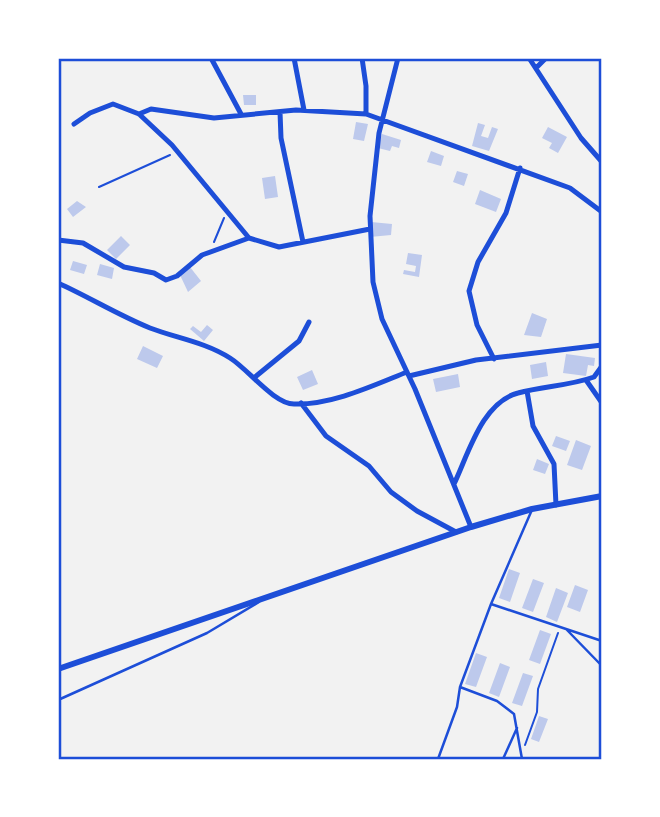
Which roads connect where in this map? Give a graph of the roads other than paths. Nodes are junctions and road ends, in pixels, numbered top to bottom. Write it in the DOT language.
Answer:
graph roads {
  1 [pos="211,58"];
  2 [pos="295,58"];
  3 [pos="362,58"];
  4 [pos="398,58"];
  5 [pos="529,58"];
  6 [pos="546,58"];
  7 [pos="536,68"];
  8 [pos="304,110"];
  9 [pos="280,111"];
  10 [pos="139,114"];
  11 [pos="241,114"];
  12 [pos="366,114"];
  13 [pos="384,119"];
  14 [pos="74,124"];
  15 [pos="602,162"];
  16 [pos="520,168"];
  17 [pos="602,212"];
  18 [pos="370,229"];
  19 [pos="249,238"];
  20 [pos="58,240"];
  21 [pos="303,242"];
  22 [pos="58,283"];
  23 [pos="309,322"];
  24 [pos="602,345"];
  25 [pos="494,359"];
  26 [pos="602,366"];
  27 [pos="408,374"];
  28 [pos="255,377"];
  29 [pos="586,380"];
  30 [pos="527,391"];
  31 [pos="300,403"];
  32 [pos="602,403"];
  33 [pos="453,485"];
  34 [pos="602,496"];
  35 [pos="556,505"];
  36 [pos="532,509"];
  37 [pos="471,527"];
  38 [pos="456,532"];
  39 [pos="265,598"];
  40 [pos="491,604"];
  41 [pos="562,626"];
  42 [pos="602,641"];
  43 [pos="602,666"];
  44 [pos="58,669"];
  45 [pos="460,687"];
  46 [pos="58,700"];
  47 [pos="518,724"];
  48 [pos="521,758"];
  49 [pos="438,759"];
  50 [pos="503,759"];
  51 [pos="580,759"];
  52 [pos="602,759"];
  1 -- 11 [label="street"];
  2 -- 8 [label="street"];
  3 -- 12 [label="street"];
  4 -- 13 [label="street"];
  5 -- 7 [label="street"];
  6 -- 7 [label="street"];
  7 -- 15 [label="street"];
  8 -- 9 [label="street"];
  8 -- 12 [label="street"];
  9 -- 11 [label="street"];
  9 -- 21 [label="street"];
  10 -- 11 [label="street"];
  10 -- 14 [label="street"];
  10 -- 19 [label="street"];
  12 -- 13 [label="street"];
  13 -- 16 [label="street"];
  13 -- 18 [label="street"];
  16 -- 17 [label="street"];
  16 -- 25 [label="street"];
  18 -- 21 [label="street"];
  18 -- 27 [label="street"];
  19 -- 20 [label="street"];
  19 -- 21 [label="street"];
  22 -- 28 [label="street"];
  23 -- 28 [label="street"];
  24 -- 25 [label="street"];
  25 -- 27 [label="street"];
  26 -- 29 [label="street"];
  27 -- 31 [label="street"];
  27 -- 33 [label="street"];
  28 -- 31 [label="street"];
  29 -- 30 [label="street"];
  29 -- 32 [label="street"];
  30 -- 33 [label="street"];
  30 -- 35 [label="street"];
  31 -- 38 [label="street"];
  33 -- 37 [label="street"];
  34 -- 35 [label="street"];
  35 -- 36 [label="street"];
  36 -- 37 [label="street"];
  36 -- 40 [label="lane"];
  37 -- 38 [label="street"];
  38 -- 39 [label="street"];
  39 -- 44 [label="street"];
  39 -- 46 [label="lane"];
  40 -- 41 [label="lane"];
  40 -- 45 [label="lane"];
  41 -- 42 [label="lane"];
  41 -- 43 [label="lane"];
  45 -- 47 [label="lane"];
  45 -- 49 [label="lane"];
  47 -- 48 [label="lane"];
  47 -- 50 [label="lane"];
  51 -- 52 [label="lane"];
}
